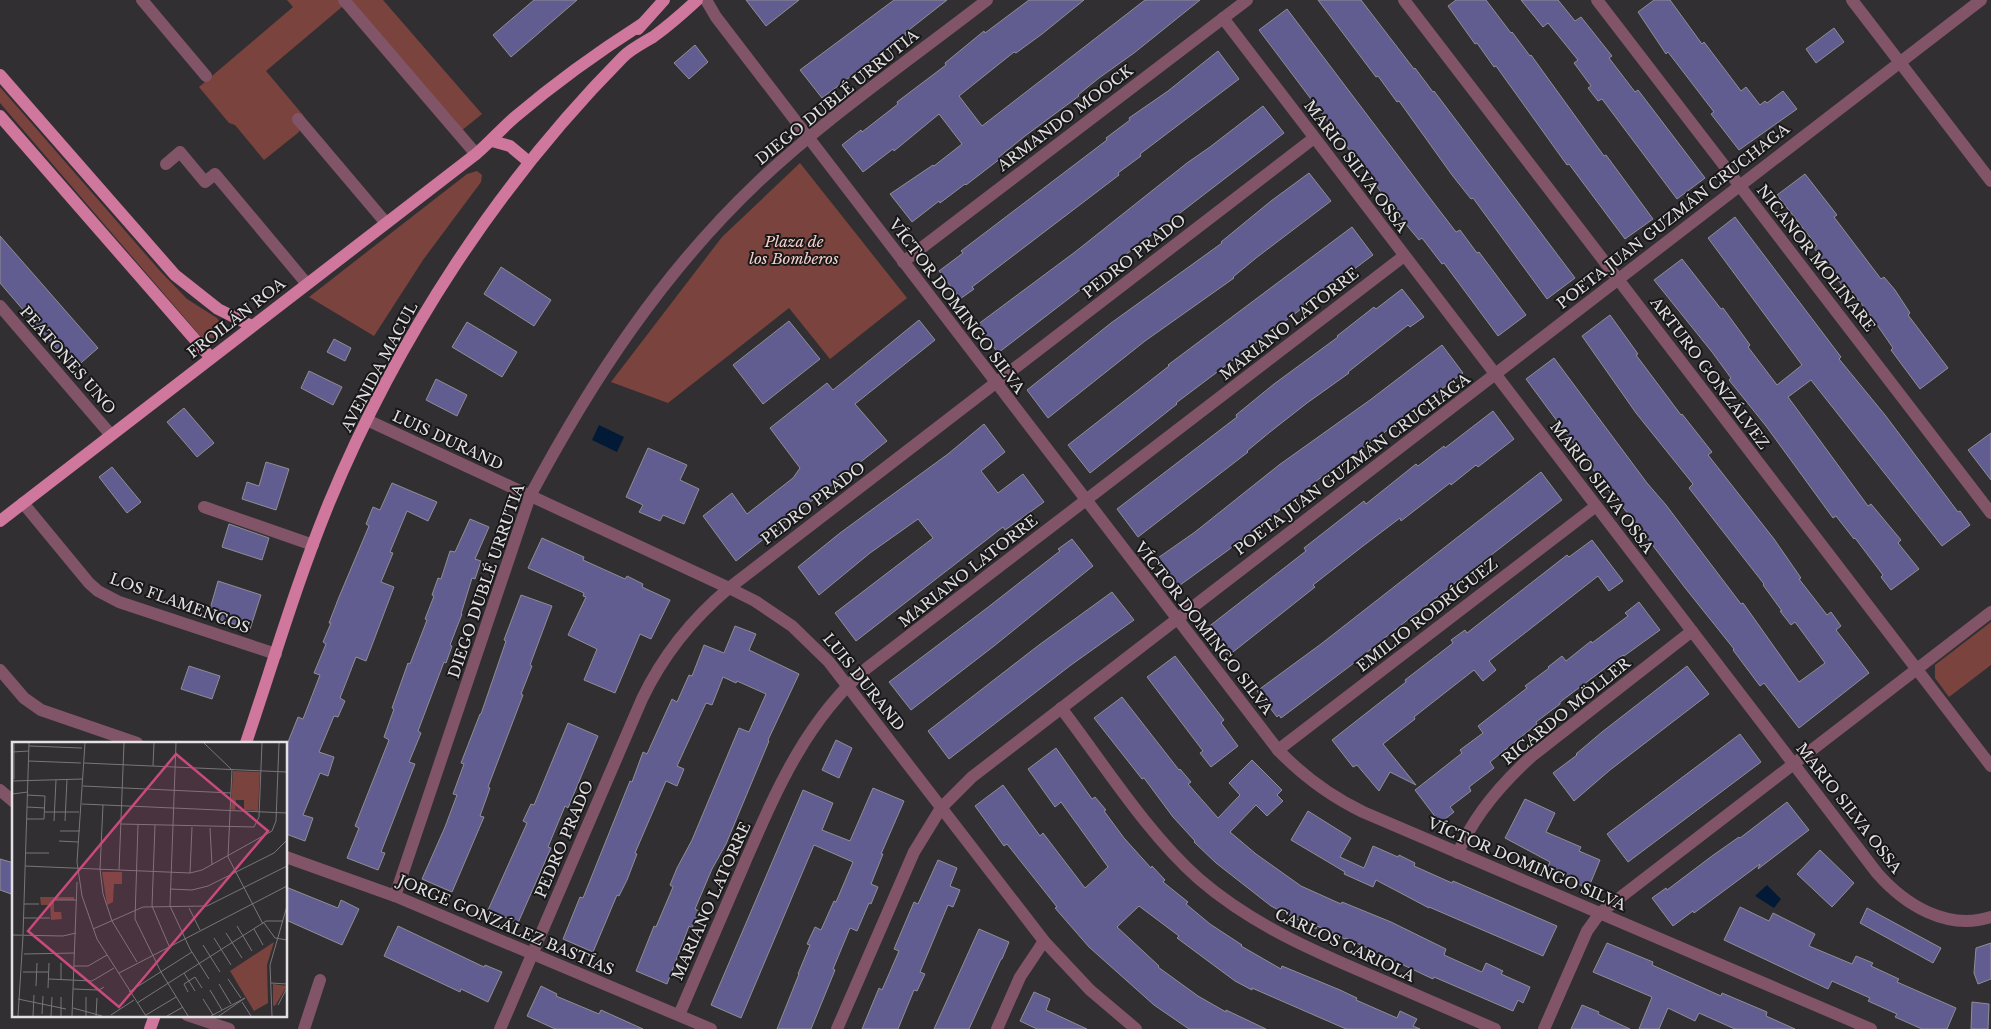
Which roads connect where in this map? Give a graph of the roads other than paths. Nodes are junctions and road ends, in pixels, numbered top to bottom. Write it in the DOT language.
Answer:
graph roads {
  1 [pos="142,0"];
  2 [pos="344,0"];
  3 [pos="664,0"];
  4 [pos="697,0"];
  5 [pos="706,0"];
  6 [pos="987,0"];
  7 [pos="1247,0"];
  8 [pos="1404,0"];
  9 [pos="1597,0"];
  10 [pos="1852,0"];
  11 [pos="1981,0"];
  12 [pos="1223,18"];
  13 [pos="642,24"];
  14 [pos="626,54"];
  15 [pos="1900,62"];
  16 [pos="0,75"];
  17 [pos="206,76"];
  18 [pos="0,116"];
  19 [pos="298,119"];
  20 [pos="808,138"];
  21 [pos="1314,138"];
  22 [pos="492,141"];
  23 [pos="476,154"];
  24 [pos="529,162"];
  25 [pos="166,164"];
  26 [pos="1991,181"];
  27 [pos="1740,186"];
  28 [pos="386,223"];
  29 [pos="1404,256"];
  30 [pos="903,262"];
  31 [pos="1618,279"];
  32 [pos="306,284"];
  33 [pos="0,306"];
  34 [pos="252,326"];
  35 [pos="211,358"];
  36 [pos="1495,375"];
  37 [pos="996,383"];
  38 [pos="367,420"];
  39 [pos="111,436"];
  40 [pos="530,496"];
  41 [pos="1086,500"];
  42 [pos="22,503"];
  43 [pos="1596,506"];
  44 [pos="204,507"];
  45 [pos="1991,513"];
  46 [pos="0,521"];
  47 [pos="313,545"];
  48 [pos="729,588"];
  49 [pos="1991,612"];
  50 [pos="1176,619"];
  51 [pos="1692,631"];
  52 [pos="276,654"];
  53 [pos="1917,669"];
  54 [pos="0,670"];
  55 [pos="848,685"];
  56 [pos="1061,708"];
  57 [pos="134,742"];
  58 [pos="246,742"];
  59 [pos="1278,750"];
  60 [pos="1794,764"];
  61 [pos="1991,766"];
  62 [pos="0,790"];
  63 [pos="12,800"];
  64 [pos="941,808"];
  65 [pos="1458,853"];
  66 [pos="288,858"];
  67 [pos="395,896"];
  68 [pos="1600,913"];
  69 [pos="1991,917"];
  70 [pos="1044,941"];
  71 [pos="532,953"];
  72 [pos="320,980"];
  73 [pos="679,1015"];
  74 [pos="155,1016"];
  75 [pos="190,1016"];
  76 [pos="150,1029"];
  77 [pos="229,1029"];
  78 [pos="304,1029"];
  79 [pos="500,1029"];
  80 [pos="711,1029"];
  81 [pos="837,1029"];
  82 [pos="997,1029"];
  83 [pos="1136,1029"];
  84 [pos="1495,1029"];
  85 [pos="1544,1029"];
  86 [pos="1871,1029"];
  1 -- 17 [label="street"];
  2 -- 23 [label="street"];
  3 -- 13 [label="main road, AVENIDA MACUL"];
  4 -- 14 [label="main road, AVENIDA MACUL"];
  5 -- 20 [label="street, VÍCTOR DOMINGO SILVA"];
  6 -- 20 [label="street, DIEGO DUBLÉ URRUTIA"];
  7 -- 12 [label="street, ARMANDO MOOCK"];
  8 -- 31 [label="street, ARTURO GONZÁLVEZ"];
  9 -- 27 [label="street, NICANOR MOLINARE"];
  10 -- 15 [label="street"];
  11 -- 15 [label="street, POETA JUAN GUZMÁN CRUCHAGA"];
  12 -- 21 [label="street, MARIO SILVA OSSA"];
  12 -- 30 [label="street, ARMANDO MOOCK"];
  13 -- 14 [label="main road, AVENIDA MACUL"];
  13 -- 22 [label="main road, FROILÁN ROA"];
  14 -- 24 [label="main road, AVENIDA MACUL"];
  15 -- 26 [label="street"];
  15 -- 27 [label="street, POETA JUAN GUZMÁN CRUCHAGA"];
  16 -- 34 [label="main road"];
  18 -- 35 [label="main road"];
  19 -- 28 [label="street"];
  20 -- 30 [label="street, VÍCTOR DOMINGO SILVA"];
  20 -- 40 [label="street, DIEGO DUBLÉ URRUTIA"];
  21 -- 29 [label="street, MARIO SILVA OSSA"];
  21 -- 37 [label="street, PEDRO PRADO"];
  22 -- 23 [label="main road, FROILÁN ROA"];
  22 -- 24 [label="main road"];
  23 -- 28 [label="main road, FROILÁN ROA"];
  24 -- 38 [label="main road, AVENIDA MACUL"];
  25 -- 32 [label="street"];
  27 -- 31 [label="street, POETA JUAN GUZMÁN CRUCHAGA"];
  27 -- 45 [label="street, NICANOR MOLINARE"];
  28 -- 32 [label="main road, FROILÁN ROA"];
  29 -- 36 [label="street, MARIO SILVA OSSA"];
  29 -- 41 [label="street, MARIANO LATORRE"];
  30 -- 37 [label="street, VÍCTOR DOMINGO SILVA"];
  31 -- 36 [label="street, POETA JUAN GUZMÁN CRUCHAGA"];
  31 -- 53 [label="street, ARTURO GONZÁLVEZ"];
  32 -- 34 [label="main road, FROILÁN ROA"];
  33 -- 39 [label="street, PEATONES UNO"];
  34 -- 35 [label="main road, FROILÁN ROA"];
  35 -- 39 [label="main road, FROILÁN ROA"];
  36 -- 43 [label="street, MARIO SILVA OSSA"];
  36 -- 50 [label="street, POETA JUAN GUZMÁN CRUCHAGA"];
  37 -- 41 [label="street, VÍCTOR DOMINGO SILVA"];
  37 -- 48 [label="street, PEDRO PRADO"];
  38 -- 40 [label="street, LUIS DURAND"];
  38 -- 47 [label="main road, AVENIDA MACUL"];
  39 -- 42 [label="main road, FROILÁN ROA"];
  40 -- 48 [label="street, LUIS DURAND"];
  40 -- 67 [label="street, DIEGO DUBLÉ URRUTIA"];
  41 -- 50 [label="street, VÍCTOR DOMINGO SILVA"];
  41 -- 55 [label="street, MARIANO LATORRE"];
  42 -- 46 [label="main road, FROILÁN ROA"];
  42 -- 52 [label="street, LOS FLAMENCOS"];
  43 -- 51 [label="street, MARIO SILVA OSSA"];
  43 -- 59 [label="street, EMILIO RODRÍGUEZ"];
  44 -- 47 [label="street"];
  47 -- 52 [label="main road, AVENIDA MACUL"];
  48 -- 55 [label="street, LUIS DURAND"];
  48 -- 71 [label="street, PEDRO PRADO"];
  49 -- 53 [label="street"];
  50 -- 56 [label="street, POETA JUAN GUZMÁN CRUCHAGA"];
  50 -- 59 [label="street, VÍCTOR DOMINGO SILVA"];
  51 -- 60 [label="street, MARIO SILVA OSSA"];
  51 -- 65 [label="street, RICARDO MÖLLER"];
  52 -- 58 [label="main road, AVENIDA MACUL"];
  53 -- 60 [label="street"];
  53 -- 61 [label="street, ARTURO GONZÁLVEZ"];
  54 -- 57 [label="street"];
  55 -- 64 [label="street, LUIS DURAND"];
  55 -- 73 [label="street, MARIANO LATORRE"];
  56 -- 64 [label="street, POETA JUAN GUZMÁN CRUCHAGA"];
  56 -- 84 [label="street, CARLOS CARIOLA"];
  59 -- 65 [label="street, VÍCTOR DOMINGO SILVA"];
  60 -- 68 [label="street"];
  60 -- 69 [label="street, MARIO SILVA OSSA"];
  62 -- 63 [label="street"];
  64 -- 70 [label="street, LUIS DURAND"];
  64 -- 81 [label="street, POETA JUAN GUZMÁN CRUCHAGA"];
  65 -- 68 [label="street, VÍCTOR DOMINGO SILVA"];
  66 -- 67 [label="street, JORGE GONZÁLEZ BASTÍAS"];
  67 -- 71 [label="street, JORGE GONZÁLEZ BASTÍAS"];
  68 -- 85 [label="street"];
  68 -- 86 [label="street, VÍCTOR DOMINGO SILVA"];
  70 -- 82 [label="street"];
  70 -- 83 [label="street, LUIS DURAND"];
  71 -- 73 [label="street, JORGE GONZÁLEZ BASTÍAS"];
  71 -- 79 [label="street, PEDRO PRADO"];
  72 -- 78 [label="street"];
  73 -- 80 [label="street, JORGE GONZÁLEZ BASTÍAS"];
  74 -- 76 [label="main road"];
  75 -- 77 [label="street"];
}
